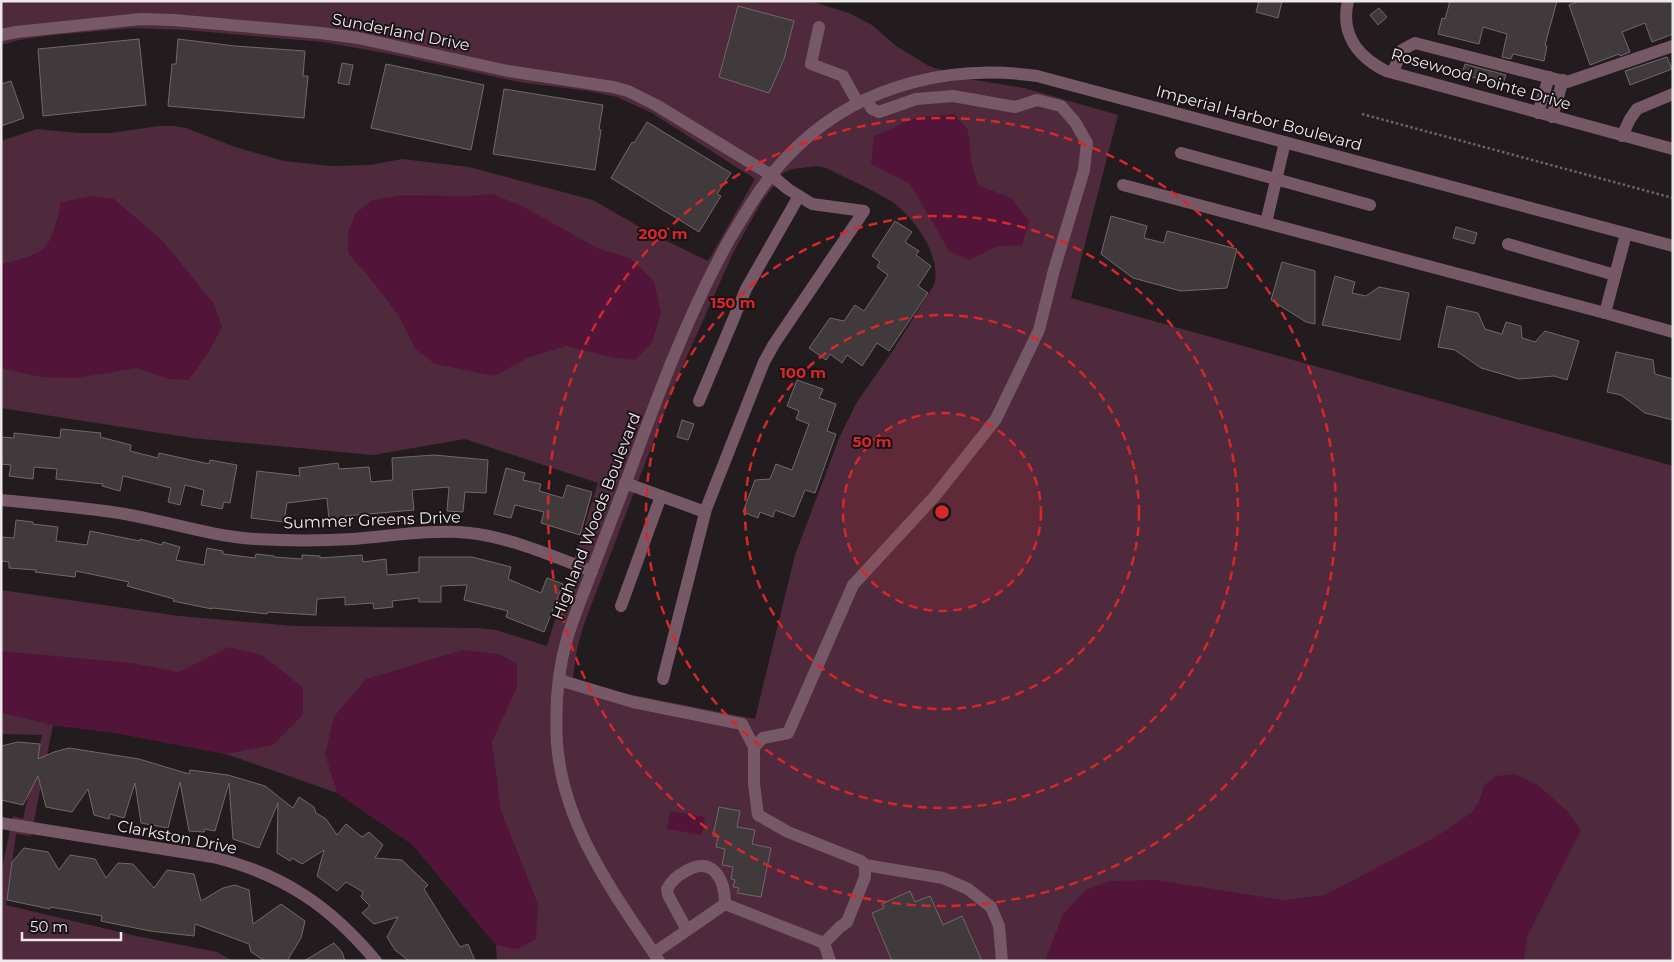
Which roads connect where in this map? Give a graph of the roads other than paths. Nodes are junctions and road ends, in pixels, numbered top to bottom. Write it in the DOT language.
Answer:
graph roads {
  1 [pos="1348,1"];
  2 [pos="819,27"];
  3 [pos="1,35"];
  4 [pos="1673,46"];
  5 [pos="1392,72"];
  6 [pos="1549,77"];
  7 [pos="1563,80"];
  8 [pos="1673,94"];
  9 [pos="862,101"];
  10 [pos="1538,113"];
  11 [pos="838,115"];
  12 [pos="1552,117"];
  13 [pos="1622,136"];
  14 [pos="1285,142"];
  15 [pos="1673,149"];
  16 [pos="1181,152"];
  17 [pos="771,175"];
  18 [pos="1276,178"];
  19 [pos="1123,185"];
  20 [pos="799,196"];
  21 [pos="1370,205"];
  22 [pos="1266,223"];
  23 [pos="1626,234"];
  24 [pos="1508,244"];
  25 [pos="1673,246"];
  26 [pos="1615,275"];
  27 [pos="1604,313"];
  28 [pos="1673,332"];
  29 [pos="699,401"];
  30 [pos="625,483"];
  31 [pos="661,496"];
  32 [pos="1,500"];
  33 [pos="705,512"];
  34 [pos="592,571"];
  35 [pos="621,606"];
  36 [pos="663,679"];
  37 [pos="559,680"];
  38 [pos="754,748"];
  39 [pos="1,823"];
  40 [pos="865,865"];
  41 [pos="725,904"];
  42 [pos="687,930"];
  43 [pos="824,944"];
  44 [pos="656,957"];
  45 [pos="376,961"];
  46 [pos="830,961"];
  47 [pos="1002,961"];
  1 -- 5 [label="street, Rosewood Pointe Drive"];
  2 -- 9 [label="street"];
  3 -- 17 [label="street, Sunderland Drive"];
  4 -- 7 [label="street"];
  5 -- 6 [label="street"];
  5 -- 10 [label="street, Rosewood Pointe Drive"];
  6 -- 7 [label="street"];
  6 -- 10 [label="street"];
  7 -- 12 [label="street"];
  8 -- 13 [label="street"];
  9 -- 11 [label="street, Imperial Harbor Boulevard"];
  9 -- 14 [label="street, Imperial Harbor Boulevard"];
  9 -- 38 [label="street"];
  10 -- 12 [label="street, Rosewood Pointe Drive"];
  11 -- 17 [label="street, Highland Woods Boulevard"];
  12 -- 13 [label="street, Rosewood Pointe Drive"];
  13 -- 15 [label="street, Rosewood Pointe Drive"];
  14 -- 18 [label="street"];
  14 -- 23 [label="street, Imperial Harbor Boulevard"];
  16 -- 18 [label="street"];
  17 -- 20 [label="street, Sunderland Drive"];
  17 -- 30 [label="street, Highland Woods Boulevard"];
  18 -- 21 [label="street"];
  18 -- 22 [label="street"];
  19 -- 22 [label="street"];
  20 -- 29 [label="street"];
  20 -- 33 [label="street, Sunderland Drive"];
  22 -- 27 [label="street"];
  23 -- 25 [label="street, Imperial Harbor Boulevard"];
  23 -- 26 [label="street"];
  24 -- 26 [label="street"];
  26 -- 27 [label="street"];
  27 -- 28 [label="street"];
  30 -- 31 [label="street"];
  30 -- 34 [label="street, Highland Woods Boulevard"];
  31 -- 33 [label="street"];
  31 -- 35 [label="street"];
  32 -- 34 [label="street, Summer Greens Drive"];
  33 -- 36 [label="street"];
  34 -- 37 [label="street, Highland Woods Boulevard"];
  37 -- 38 [label="street"];
  37 -- 44 [label="street, Highland Woods Boulevard"];
  38 -- 40 [label="street"];
  39 -- 45 [label="street, Clarkston Drive"];
  40 -- 43 [label="street"];
  40 -- 47 [label="street"];
  41 -- 42 [label="street"];
  41 -- 42 [label="street"];
  41 -- 43 [label="street"];
  42 -- 44 [label="street"];
  43 -- 46 [label="street"];
}
